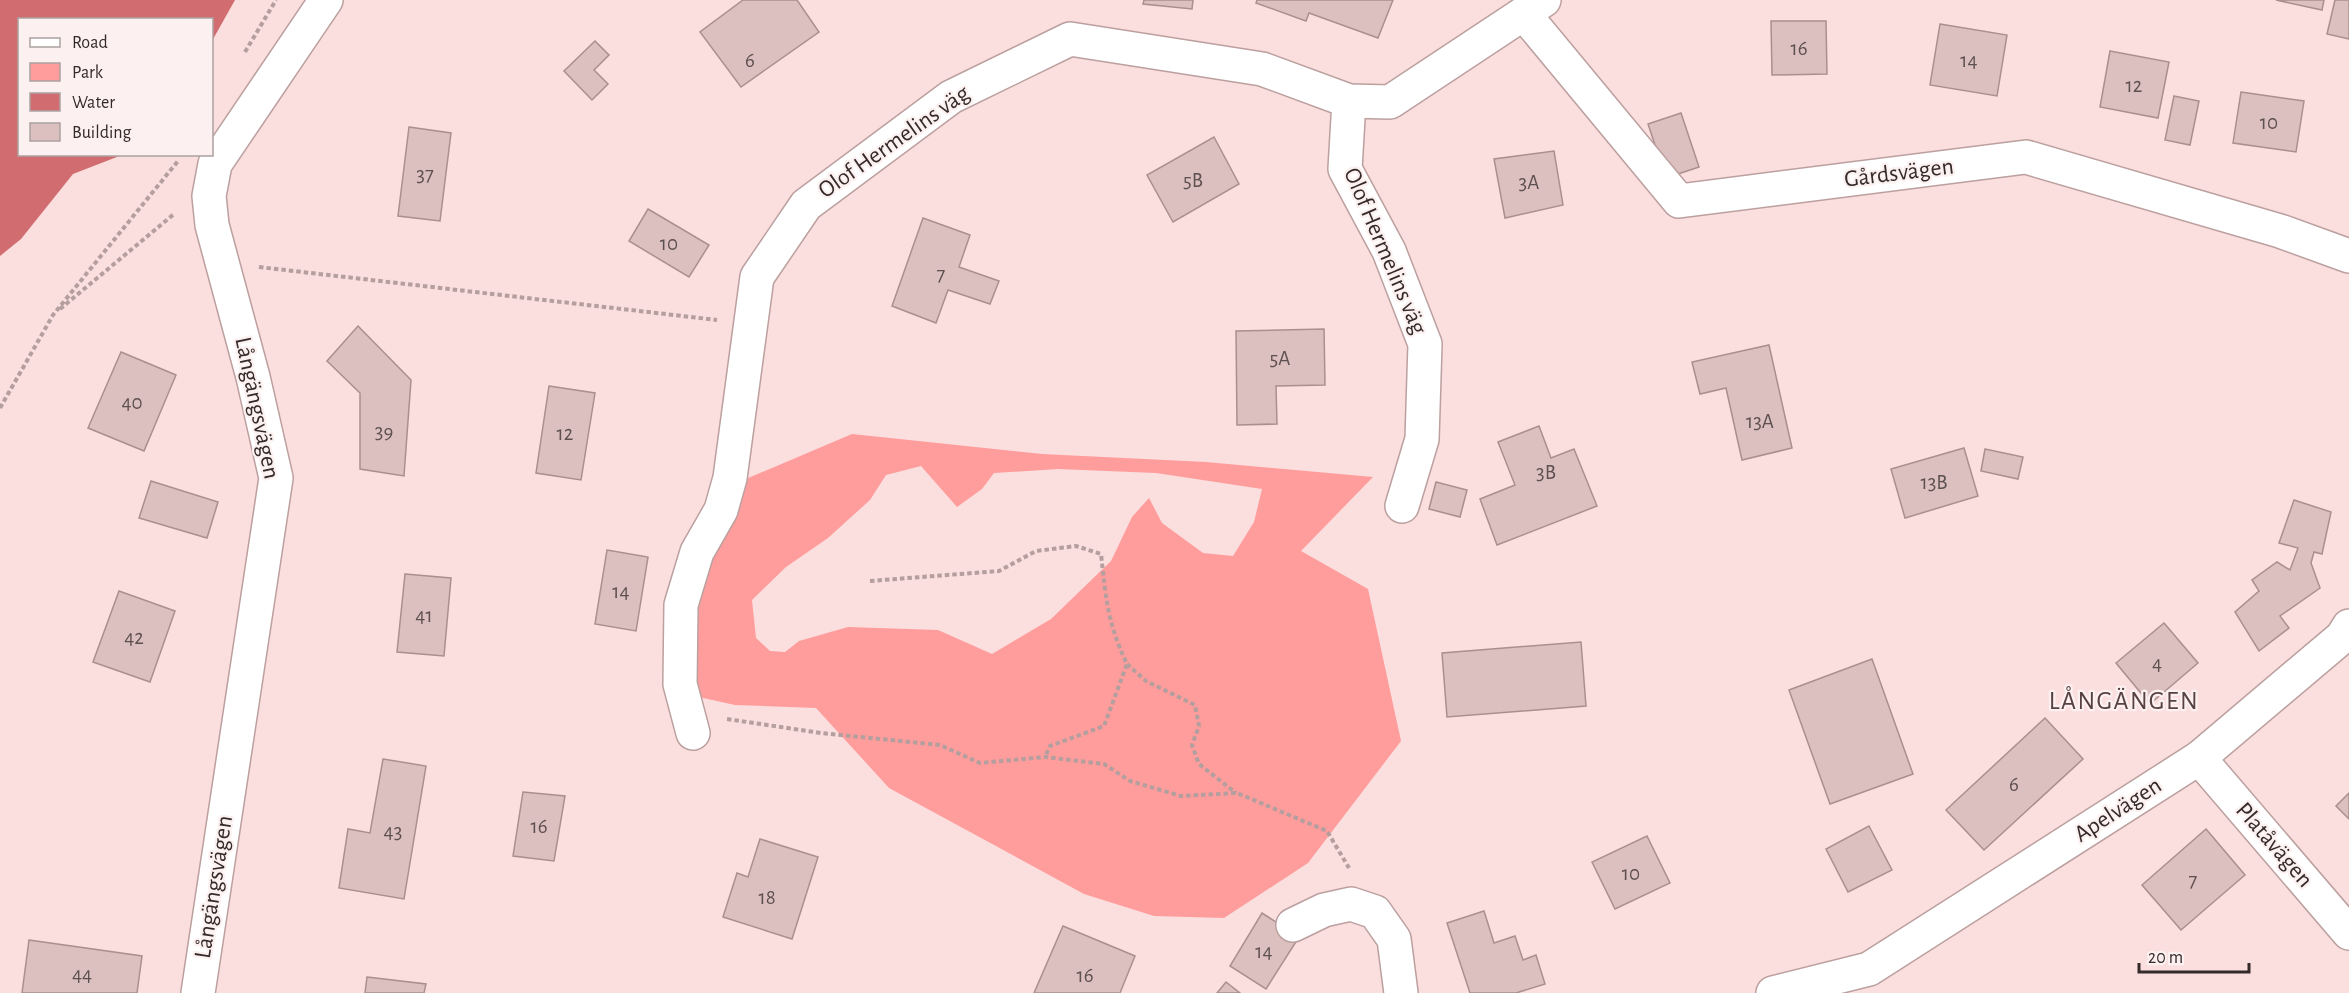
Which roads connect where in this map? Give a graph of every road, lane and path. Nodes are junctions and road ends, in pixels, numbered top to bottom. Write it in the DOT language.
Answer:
graph roads {
  1 [pos="327,0"];
  2 [pos="1534,7"];
  3 [pos="1349,101"];
  4 [pos="180,156"];
  5 [pos="209,196"];
  6 [pos="2349,256"];
  7 [pos="223,263"];
  8 [pos="53,315"];
  9 [pos="750,324"];
  10 [pos="0,408"];
  11 [pos="1402,506"];
  12 [pos="870,581"];
  13 [pos="2349,626"];
  14 [pos="1126,664"];
  15 [pos="690,723"];
  16 [pos="1045,757"];
  17 [pos="2199,758"];
  18 [pos="1237,793"];
  19 [pos="1375,912"];
  20 [pos="1293,925"];
  21 [pos="2349,933"];
  22 [pos="1875,981"];
  23 [pos="198,993"];
  24 [pos="1401,993"];
  25 [pos="1773,993"];
  1 -- 5 [label="street, Långängsvägen"];
  2 -- 3 [label="street, Olof Hermelins väg"];
  2 -- 6 [label="street, Gårdsvägen"];
  3 -- 9 [label="street, Olof Hermelins väg"];
  3 -- 11 [label="street, Olof Hermelins väg"];
  4 -- 8 [label="path"];
  5 -- 7 [label="street, Långängsvägen"];
  5 -- 8 [label="path"];
  7 -- 9 [label="path"];
  7 -- 23 [label="street, Långängsvägen"];
  8 -- 10 [label="path"];
  9 -- 15 [label="street, Olof Hermelins väg"];
  12 -- 14 [label="path"];
  13 -- 17 [label="street, Apelvägen"];
  14 -- 16 [label="path"];
  14 -- 18 [label="path"];
  15 -- 16 [label="path"];
  16 -- 18 [label="path"];
  17 -- 21 [label="street, Platåvägen"];
  17 -- 22 [label="street, Apelvägen"];
  18 -- 19 [label="path"];
  19 -- 20 [label="street"];
  19 -- 24 [label="street"];
  22 -- 25 [label="street, Apelvägen"];
}
